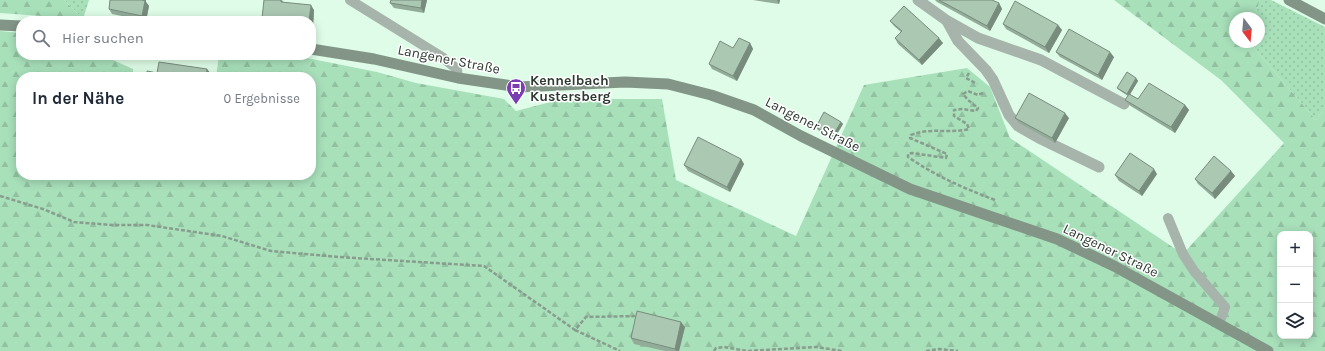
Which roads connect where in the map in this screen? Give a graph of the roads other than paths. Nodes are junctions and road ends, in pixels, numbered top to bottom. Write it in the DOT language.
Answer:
graph roads {
  1 [pos="350,0"];
  2 [pos="918,0"];
  3 [pos="1289,0"];
  4 [pos="1325,19"];
  5 [pos="946,20"];
  6 [pos="0,25"];
  7 [pos="16,26"];
  8 [pos="316,50"];
  9 [pos="458,78"];
  10 [pos="1124,104"];
  11 [pos="1100,166"];
  12 [pos="1168,218"];
  13 [pos="1219,324"];
  14 [pos="1268,351"];
  1 -- 9 [label="lane"];
  2 -- 5 [label="street"];
  3 -- 4 [label="main road"];
  5 -- 10 [label="street"];
  5 -- 11 [label="street"];
  6 -- 7 [label="main road"];
  8 -- 9 [label="main road, Langener Straße"];
  9 -- 13 [label="main road, Langener Straße"];
  12 -- 13 [label="lane"];
  13 -- 14 [label="main road, Langener Straße"];
}
